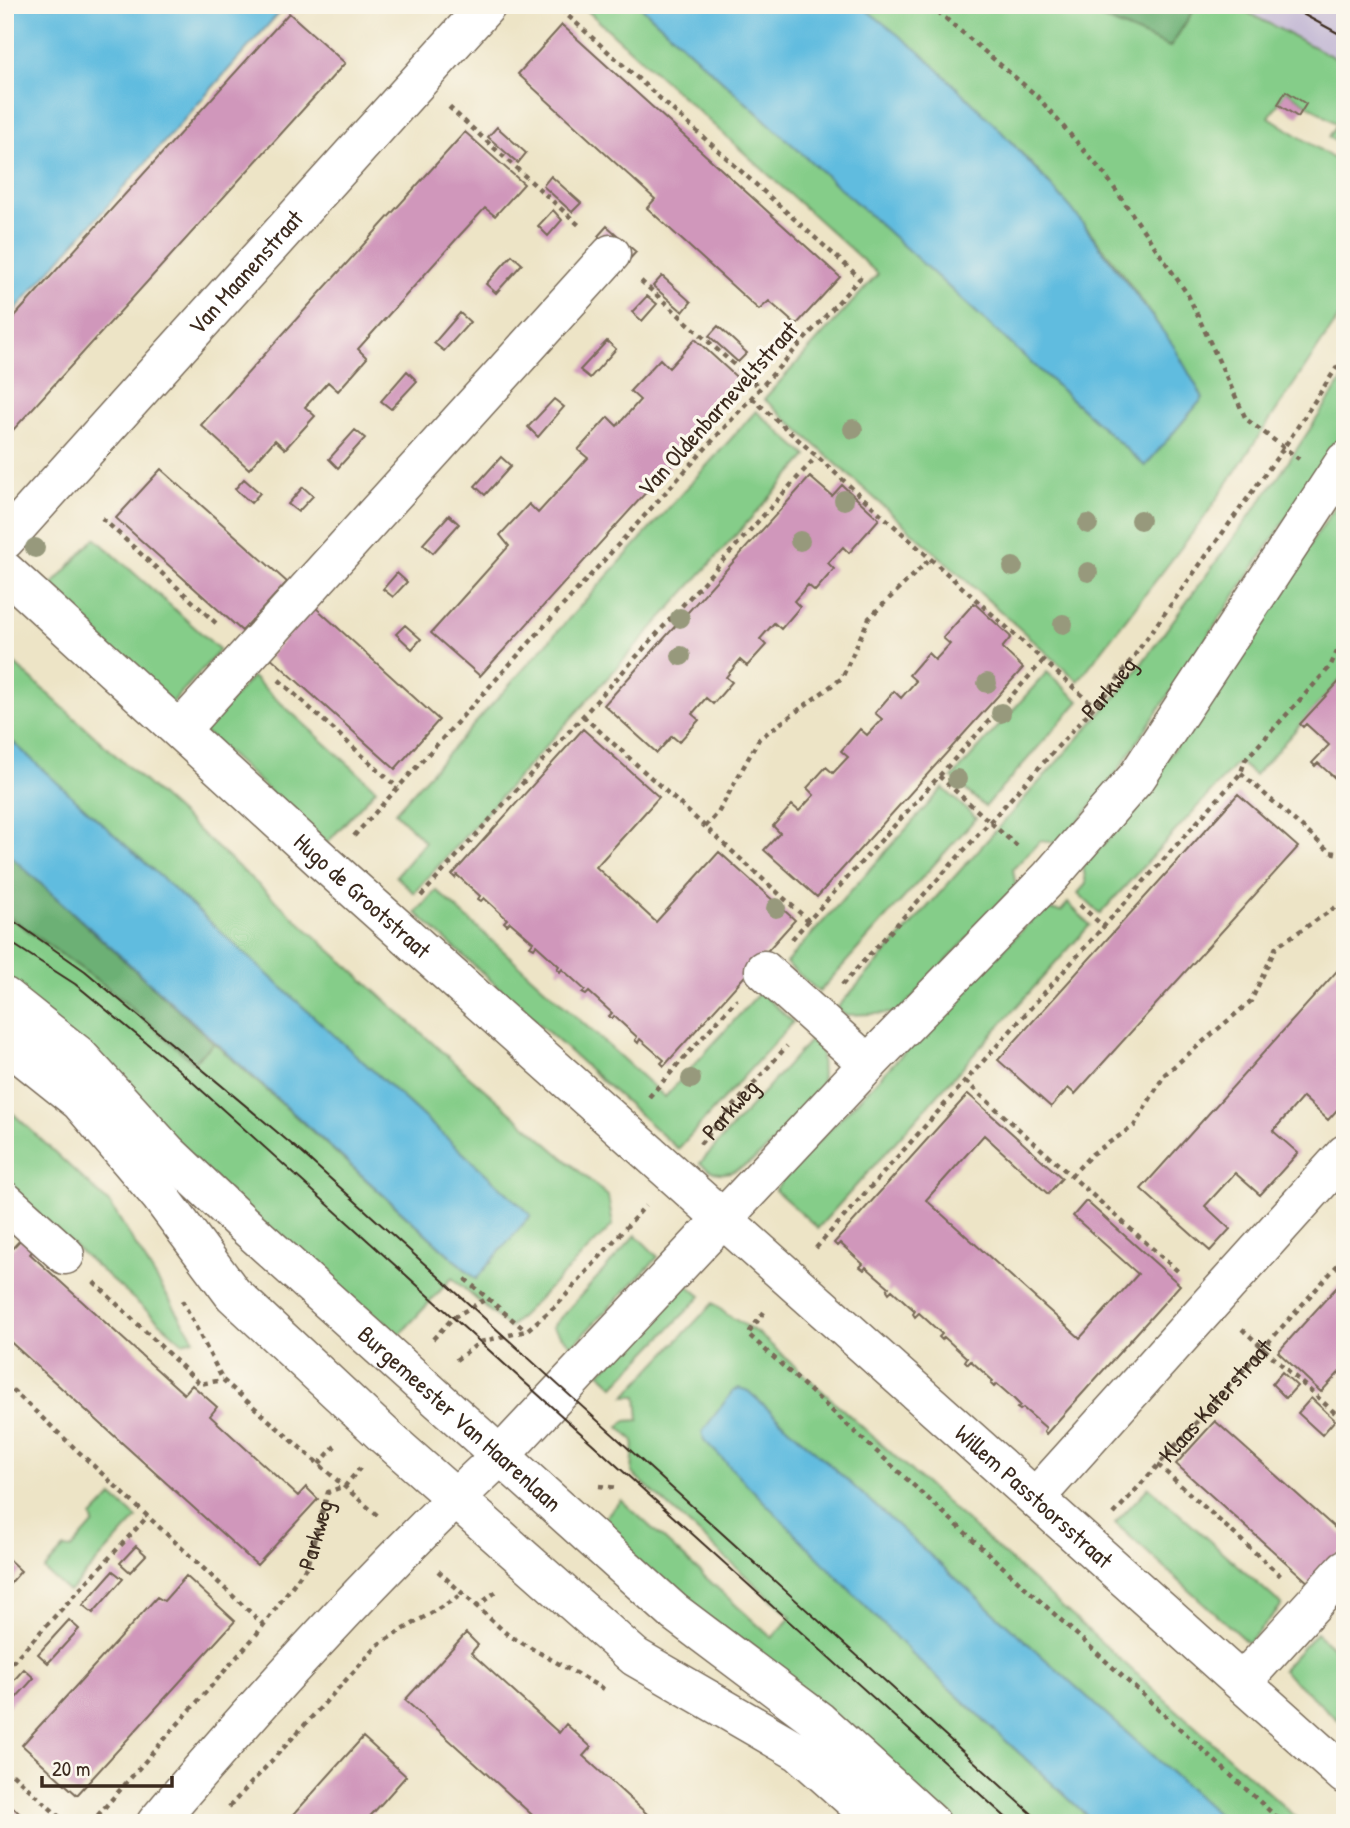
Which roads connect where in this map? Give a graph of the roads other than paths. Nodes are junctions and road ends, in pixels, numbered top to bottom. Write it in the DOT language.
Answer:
graph roads {
  1 [pos="487,5"];
  2 [pos="611,254"];
  3 [pos="1338,471"];
  4 [pos="5,540"];
  5 [pos="5,571"];
  6 [pos="180,730"];
  7 [pos="764,970"];
  8 [pos="5,997"];
  9 [pos="5,1042"];
  10 [pos="868,1064"];
  11 [pos="1345,1154"];
  12 [pos="5,1200"];
  13 [pos="724,1217"];
  14 [pos="65,1255"];
  15 [pos="500,1456"];
  16 [pos="1036,1497"];
  17 [pos="455,1498"];
  18 [pos="1345,1569"];
  19 [pos="1242,1682"];
  20 [pos="1345,1775"];
  21 [pos="156,1823"];
  22 [pos="879,1823"];
  23 [pos="932,1823"];
  1 -- 4 [label="street, Van Maanenstraat"];
  2 -- 6 [label="street"];
  3 -- 10 [label="street"];
  5 -- 6 [label="street, Hugo de Grootstraat"];
  6 -- 13 [label="street, Hugo de Grootstraat"];
  7 -- 10 [label="street"];
  8 -- 15 [label="street, Burgemeester Van Haarenlaan"];
  9 -- 17 [label="street"];
  10 -- 13 [label="street"];
  11 -- 16 [label="street"];
  12 -- 14 [label="street"];
  13 -- 15 [label="street"];
  13 -- 16 [label="street, Willem Passtoorsstraat"];
  15 -- 17 [label="street"];
  15 -- 23 [label="street, Burgemeester Van Haarenlaan"];
  16 -- 19 [label="street, Willem Passtoorsstraat"];
  17 -- 21 [label="street"];
  17 -- 22 [label="street"];
  18 -- 19 [label="street"];
  19 -- 20 [label="street, Willem Passtoorsstraat"];
}
